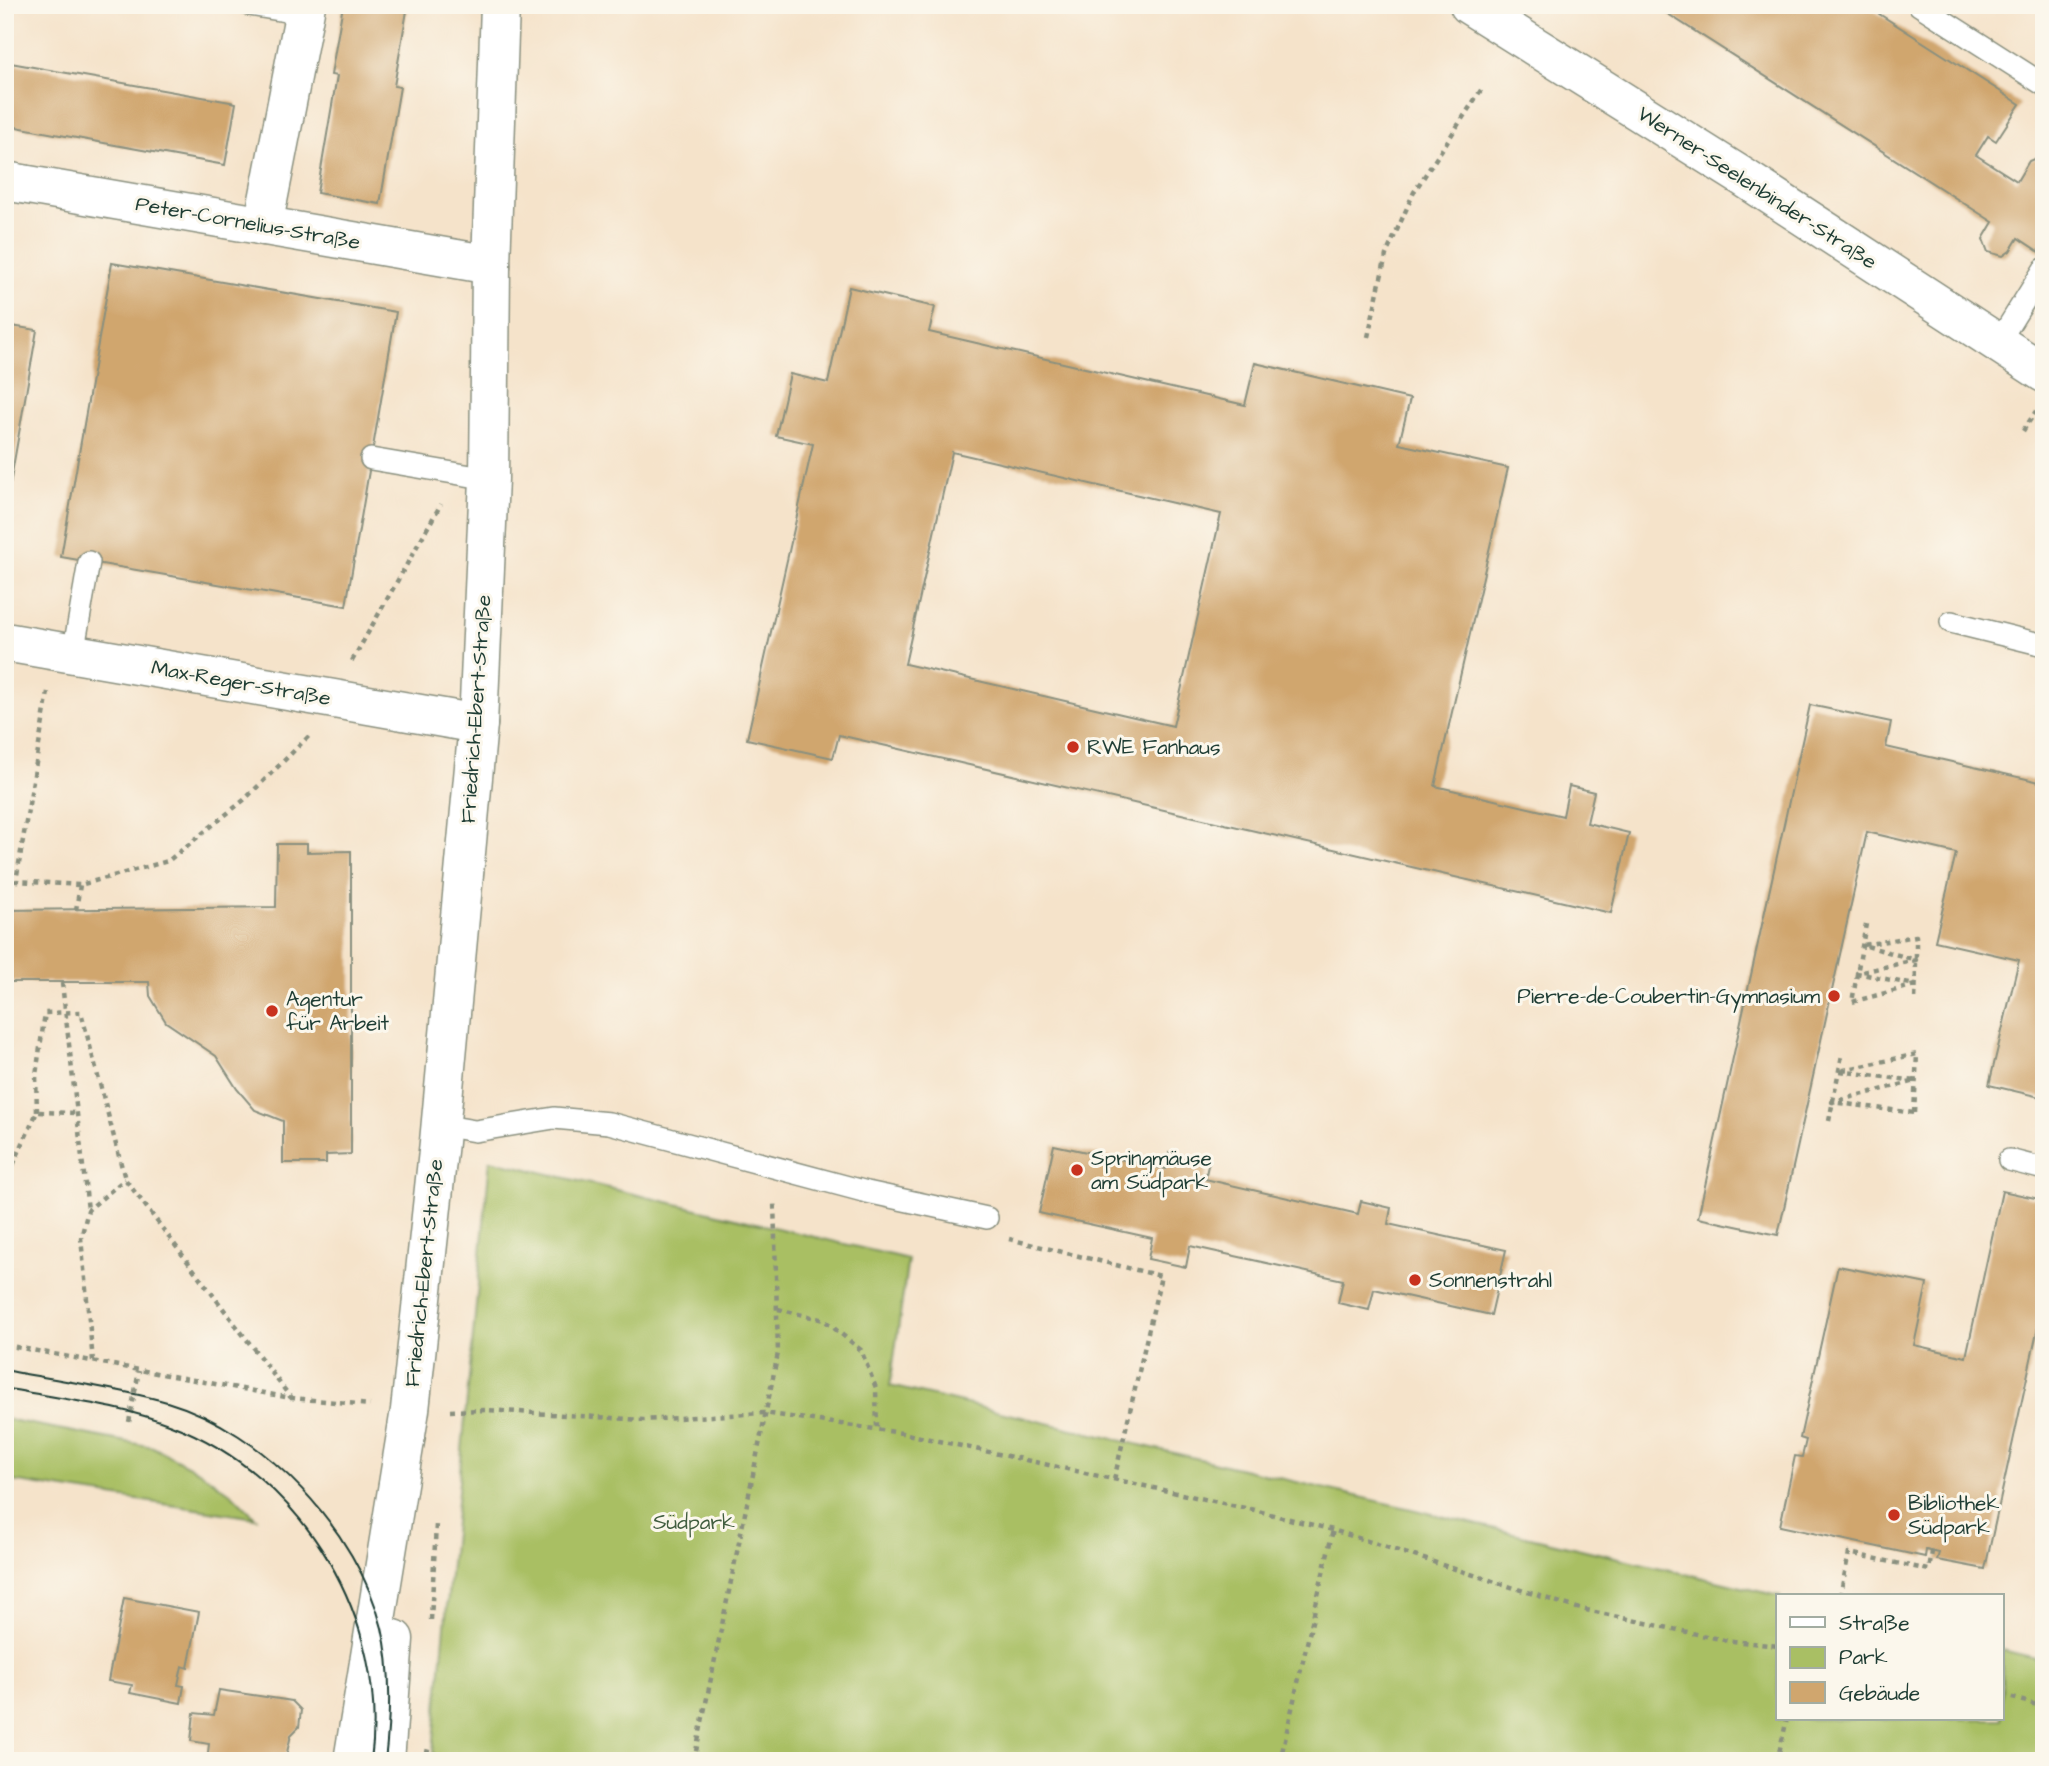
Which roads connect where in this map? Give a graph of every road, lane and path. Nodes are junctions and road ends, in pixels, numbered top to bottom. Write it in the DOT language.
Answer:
graph roads {
  1 [pos="249,5"];
  2 [pos="500,5"];
  3 [pos="1469,5"];
  4 [pos="1919,5"];
  5 [pos="305,10"];
  6 [pos="2044,85"];
  7 [pos="1483,88"];
  8 [pos="5,181"];
  9 [pos="263,226"];
  10 [pos="491,265"];
  11 [pos="2044,269"];
  12 [pos="1368,337"];
  13 [pos="1998,343"];
  14 [pos="2044,373"];
  15 [pos="371,459"];
  16 [pos="489,478"];
  17 [pos="441,502"];
  18 [pos="89,562"];
  19 [pos="1951,622"];
  20 [pos="5,642"];
  21 [pos="2044,645"];
  22 [pos="64,653"];
  23 [pos="331,699"];
  24 [pos="478,724"];
  25 [pos="80,885"];
  26 [pos="76,910"];
  27 [pos="1867,924"];
  28 [pos="1863,945"];
  29 [pos="1916,960"];
  30 [pos="1857,973"];
  31 [pos="62,983"];
  32 [pos="1915,985"];
  33 [pos="1915,1001"];
  34 [pos="63,1012"];
  35 [pos="1842,1055"];
  36 [pos="1839,1070"];
  37 [pos="1916,1081"];
  38 [pos="1832,1102"];
  39 [pos="37,1112"];
  40 [pos="75,1113"];
  41 [pos="1829,1121"];
  42 [pos="440,1125"];
  43 [pos="2009,1160"];
  44 [pos="773,1167"];
  45 [pos="2044,1169"];
  46 [pos="125,1179"];
  47 [pos="5,1183"];
  48 [pos="88,1210"];
  49 [pos="987,1218"];
  50 [pos="778,1309"];
  51 [pos="5,1345"];
  52 [pos="93,1361"];
  53 [pos="139,1371"];
  54 [pos="291,1398"];
  55 [pos="409,1409"];
  56 [pos="764,1413"];
  57 [pos="129,1422"];
  58 [pos="877,1429"];
  59 [pos="1114,1480"];
  60 [pos="436,1520"];
  61 [pos="1333,1530"];
  62 [pos="1932,1552"];
  63 [pos="1840,1594"];
  64 [pos="430,1629"];
  65 [pos="1776,1646"];
  66 [pos="2004,1696"];
  67 [pos="2044,1707"];
  68 [pos="1787,1720"];
  69 [pos="425,1737"];
  70 [pos="2044,1753"];
  71 [pos="353,1761"];
  72 [pos="385,1761"];
  73 [pos="422,1761"];
  74 [pos="694,1761"];
  75 [pos="1280,1761"];
  76 [pos="1777,1761"];
  77 [pos="2029,1761"];
  1 -- 5 [label="lane"];
  2 -- 10 [label="street, Friedrich-Ebert-Straße"];
  3 -- 13 [label="street, Werner-Seelenbinder-Straße"];
  4 -- 6 [label="lane"];
  5 -- 9 [label="street"];
  7 -- 12 [label="path"];
  8 -- 9 [label="street, Peter-Cornelius-Straße"];
  9 -- 10 [label="street, Peter-Cornelius-Straße"];
  10 -- 16 [label="street, Friedrich-Ebert-Straße"];
  11 -- 13 [label="lane"];
  13 -- 14 [label="street, Werner-Seelenbinder-Straße"];
  15 -- 16 [label="lane"];
  16 -- 24 [label="street, Friedrich-Ebert-Straße"];
  17 -- 23 [label="path"];
  18 -- 22 [label="lane"];
  19 -- 21 [label="lane"];
  20 -- 22 [label="street, Max-Reger-Straße"];
  22 -- 23 [label="street, Max-Reger-Straße"];
  22 -- 25 [label="path"];
  23 -- 24 [label="street, Max-Reger-Straße"];
  23 -- 25 [label="path"];
  24 -- 42 [label="street, Friedrich-Ebert-Straße"];
  25 -- 26 [label="path"];
  27 -- 28 [label="path"];
  28 -- 29 [label="path"];
  28 -- 29 [label="path"];
  28 -- 30 [label="path"];
  29 -- 30 [label="path"];
  29 -- 32 [label="path"];
  30 -- 32 [label="path"];
  30 -- 32 [label="path"];
  31 -- 34 [label="path"];
  32 -- 33 [label="path"];
  34 -- 39 [label="path"];
  34 -- 40 [label="path"];
  34 -- 46 [label="path"];
  35 -- 36 [label="path"];
  36 -- 37 [label="path"];
  36 -- 37 [label="path"];
  36 -- 38 [label="path"];
  37 -- 38 [label="path"];
  37 -- 38 [label="path"];
  38 -- 41 [label="path"];
  39 -- 40 [label="path"];
  39 -- 47 [label="path"];
  40 -- 48 [label="path"];
  42 -- 44 [label="lane"];
  42 -- 55 [label="street, Friedrich-Ebert-Straße"];
  43 -- 45 [label="lane"];
  44 -- 49 [label="lane"];
  44 -- 50 [label="path"];
  46 -- 48 [label="path"];
  46 -- 54 [label="path"];
  48 -- 52 [label="path"];
  49 -- 59 [label="path"];
  50 -- 56 [label="path"];
  50 -- 58 [label="path"];
  51 -- 52 [label="path"];
  52 -- 53 [label="path"];
  53 -- 54 [label="path"];
  53 -- 57 [label="path"];
  54 -- 55 [label="path"];
  55 -- 56 [label="path"];
  55 -- 71 [label="street, Friedrich-Ebert-Straße"];
  55 -- 72 [label="street, Friedrich-Ebert-Straße"];
  56 -- 58 [label="path"];
  56 -- 74 [label="path"];
  58 -- 59 [label="path"];
  59 -- 61 [label="path"];
  60 -- 64 [label="path"];
  61 -- 65 [label="path"];
  61 -- 75 [label="path"];
  62 -- 63 [label="path"];
  66 -- 67 [label="path"];
  68 -- 76 [label="path"];
  69 -- 73 [label="path"];
  70 -- 77 [label="path"];
}
